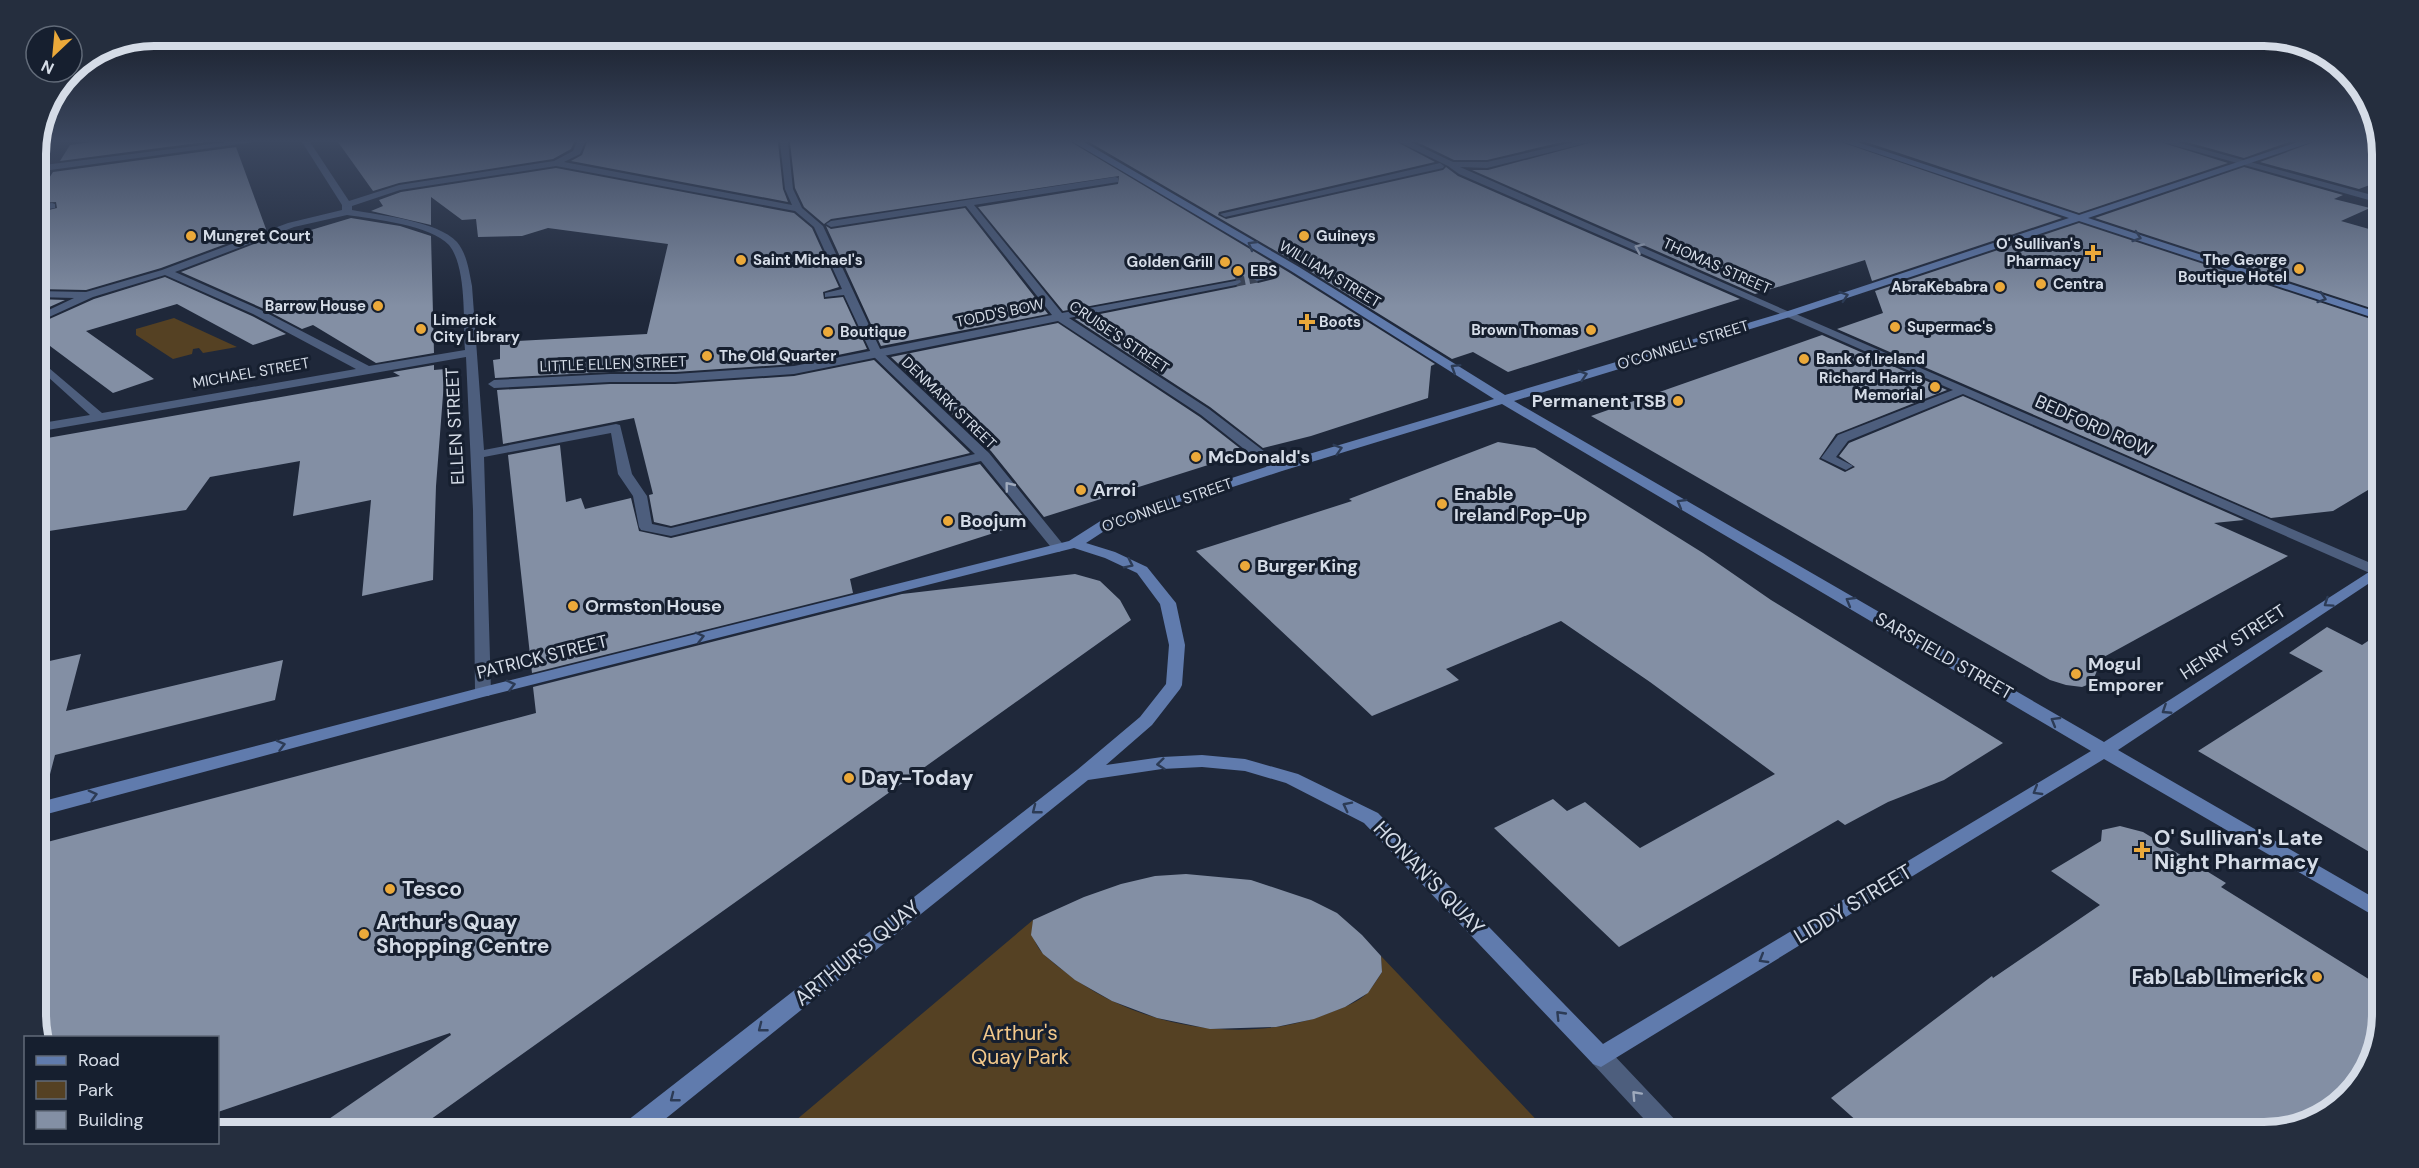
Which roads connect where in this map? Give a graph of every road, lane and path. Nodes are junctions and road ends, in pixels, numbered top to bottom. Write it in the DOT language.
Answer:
graph roads {
  1 [pos="340,197"];
  2 [pos="377,197"];
  3 [pos="732,197"];
  4 [pos="792,197"];
  5 [pos="1015,197"];
  6 [pos="1171,197"];
  7 [pos="1303,197"];
  8 [pos="1518,197"];
  9 [pos="2013,197"];
  10 [pos="2148,197"];
  11 [pos="969,204"];
  12 [pos="52,206"];
  13 [pos="47,207"];
  14 [pos="347,208"];
  15 [pos="798,209"];
  16 [pos="1225,214"];
  17 [pos="2081,219"];
  18 [pos="831,224"];
  19 [pos="166,272"];
  20 [pos="1269,275"];
  21 [pos="1257,278"];
  22 [pos="1236,282"];
  23 [pos="848,291"];
  24 [pos="47,294"];
  25 [pos="89,295"];
  26 [pos="829,295"];
  27 [pos="1789,314"];
  28 [pos="2372,314"];
  29 [pos="47,315"];
  30 [pos="1058,316"];
  31 [pos="471,352"];
  32 [pos="876,353"];
  33 [pos="365,369"];
  34 [pos="47,370"];
  35 [pos="494,384"];
  36 [pos="1963,390"];
  37 [pos="1504,400"];
  38 [pos="98,416"];
  39 [pos="47,426"];
  40 [pos="477,455"];
  41 [pos="984,456"];
  42 [pos="1846,466"];
  43 [pos="1276,468"];
  44 [pos="1066,546"];
  45 [pos="2372,566"];
  46 [pos="2372,576"];
  47 [pos="483,692"];
  48 [pos="2105,750"];
  49 [pos="1083,774"];
  50 [pos="47,807"];
  51 [pos="2372,907"];
  52 [pos="1600,1057"];
  53 [pos="644,1122"];
  54 [pos="1662,1122"];
  1 -- 14 [label="street"];
  2 -- 14 [label="street"];
  3 -- 15 [label="street"];
  4 -- 15 [label="street"];
  5 -- 11 [label="street"];
  37 -- 6 [label="main road, WILLIAM STREET, one-way"];
  7 -- 16 [label="street"];
  27 -- 8 [label="street, THOMAS STREET, one-way"];
  9 -- 17 [label="main road"];
  10 -- 17 [label="main road, O'CONNELL STREET"];
  11 -- 18 [label="street"];
  11 -- 30 [label="street, CRUISE'S STREET"];
  12 -- 13 [label="street"];
  14 -- 19 [label="street"];
  14 -- 31 [label="street, ELLEN STREET"];
  15 -- 23 [label="street, DENMARK STREET"];
  27 -- 17 [label="main road, O'CONNELL STREET, one-way"];
  17 -- 28 [label="main road, one-way"];
  19 -- 25 [label="street"];
  19 -- 33 [label="street"];
  20 -- 21 [label="street"];
  22 -- 30 [label="street, TODD'S BOW"];
  23 -- 26 [label="street"];
  23 -- 32 [label="street, DENMARK STREET"];
  24 -- 25 [label="street"];
  25 -- 29 [label="street"];
  27 -- 36 [label="street, BEDFORD ROW"];
  37 -- 27 [label="main road, O'CONNELL STREET, one-way"];
  30 -- 32 [label="street, TODD'S BOW"];
  30 -- 43 [label="street, CRUISE'S STREET"];
  31 -- 33 [label="street, MICHAEL STREET"];
  31 -- 40 [label="street, ELLEN STREET"];
  32 -- 35 [label="street, LITTLE ELLEN STREET"];
  32 -- 41 [label="street, DENMARK STREET"];
  33 -- 38 [label="street, MICHAEL STREET"];
  34 -- 38 [label="street"];
  36 -- 42 [label="street"];
  36 -- 45 [label="street, BEDFORD ROW"];
  43 -- 37 [label="main road, O'CONNELL STREET, one-way"];
  48 -- 37 [label="main road, SARSFIELD STREET, one-way"];
  38 -- 39 [label="street, MICHAEL STREET"];
  40 -- 41 [label="street"];
  40 -- 47 [label="street, ELLEN STREET"];
  44 -- 41 [label="street, DENMARK STREET, one-way"];
  43 -- 44 [label="main road, O'CONNELL STREET"];
  47 -- 44 [label="main road, PATRICK STREET, one-way"];
  44 -- 49 [label="main road, one-way"];
  46 -- 48 [label="main road, HENRY STREET, one-way"];
  50 -- 47 [label="main road, PATRICK STREET, one-way"];
  48 -- 51 [label="main road, SARSFIELD STREET"];
  48 -- 52 [label="main road, LIDDY STREET, one-way"];
  52 -- 49 [label="main road, HONAN'S QUAY, one-way"];
  49 -- 53 [label="main road, ARTHUR'S QUAY, one-way"];
  54 -- 52 [label="street, HONAN'S QUAY, one-way"];
}
